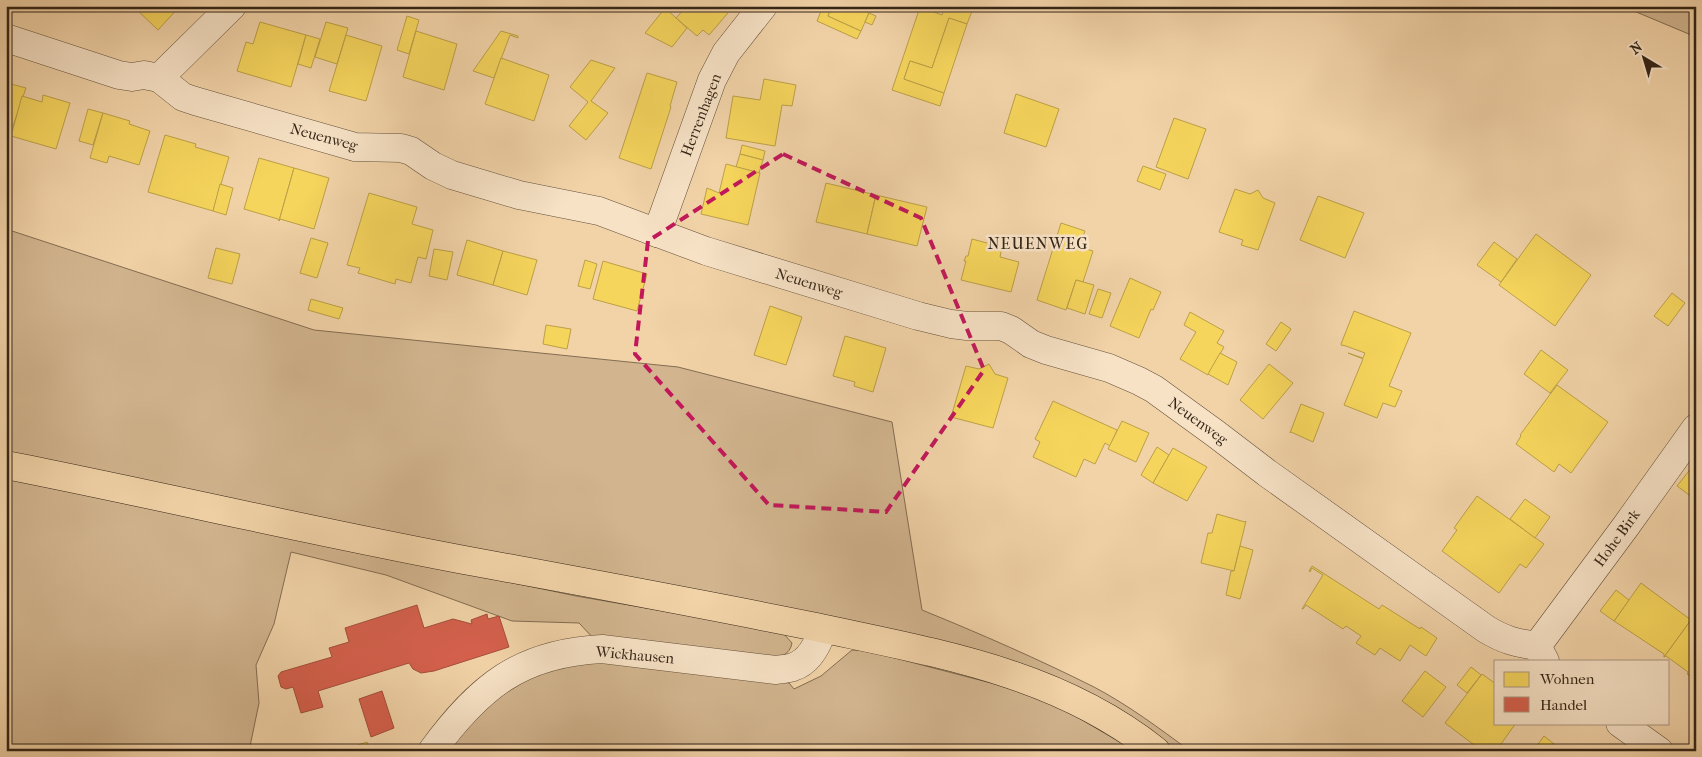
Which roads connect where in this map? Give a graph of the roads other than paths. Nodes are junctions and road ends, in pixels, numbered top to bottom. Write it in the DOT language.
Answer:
graph roads {
  1 [pos="232,6"];
  2 [pos="763,6"];
  3 [pos="6,38"];
  4 [pos="159,78"];
  5 [pos="657,233"];
  6 [pos="1696,428"];
  7 [pos="6,465"];
  8 [pos="823,629"];
  9 [pos="1541,653"];
  10 [pos="1621,724"];
  11 [pos="432,751"];
  12 [pos="1156,751"];
  13 [pos="1659,751"];
  1 -- 4 [label="street"];
  2 -- 5 [label="street, Herrenhagen"];
  3 -- 4 [label="street"];
  4 -- 5 [label="street, Neuenweg"];
  5 -- 9 [label="street, Neuenweg"];
  6 -- 9 [label="street, Hohe Birk"];
  7 -- 8 [label="main road"];
  8 -- 11 [label="street, Wickhausen"];
  8 -- 12 [label="main road"];
  10 -- 13 [label="street"];
}
